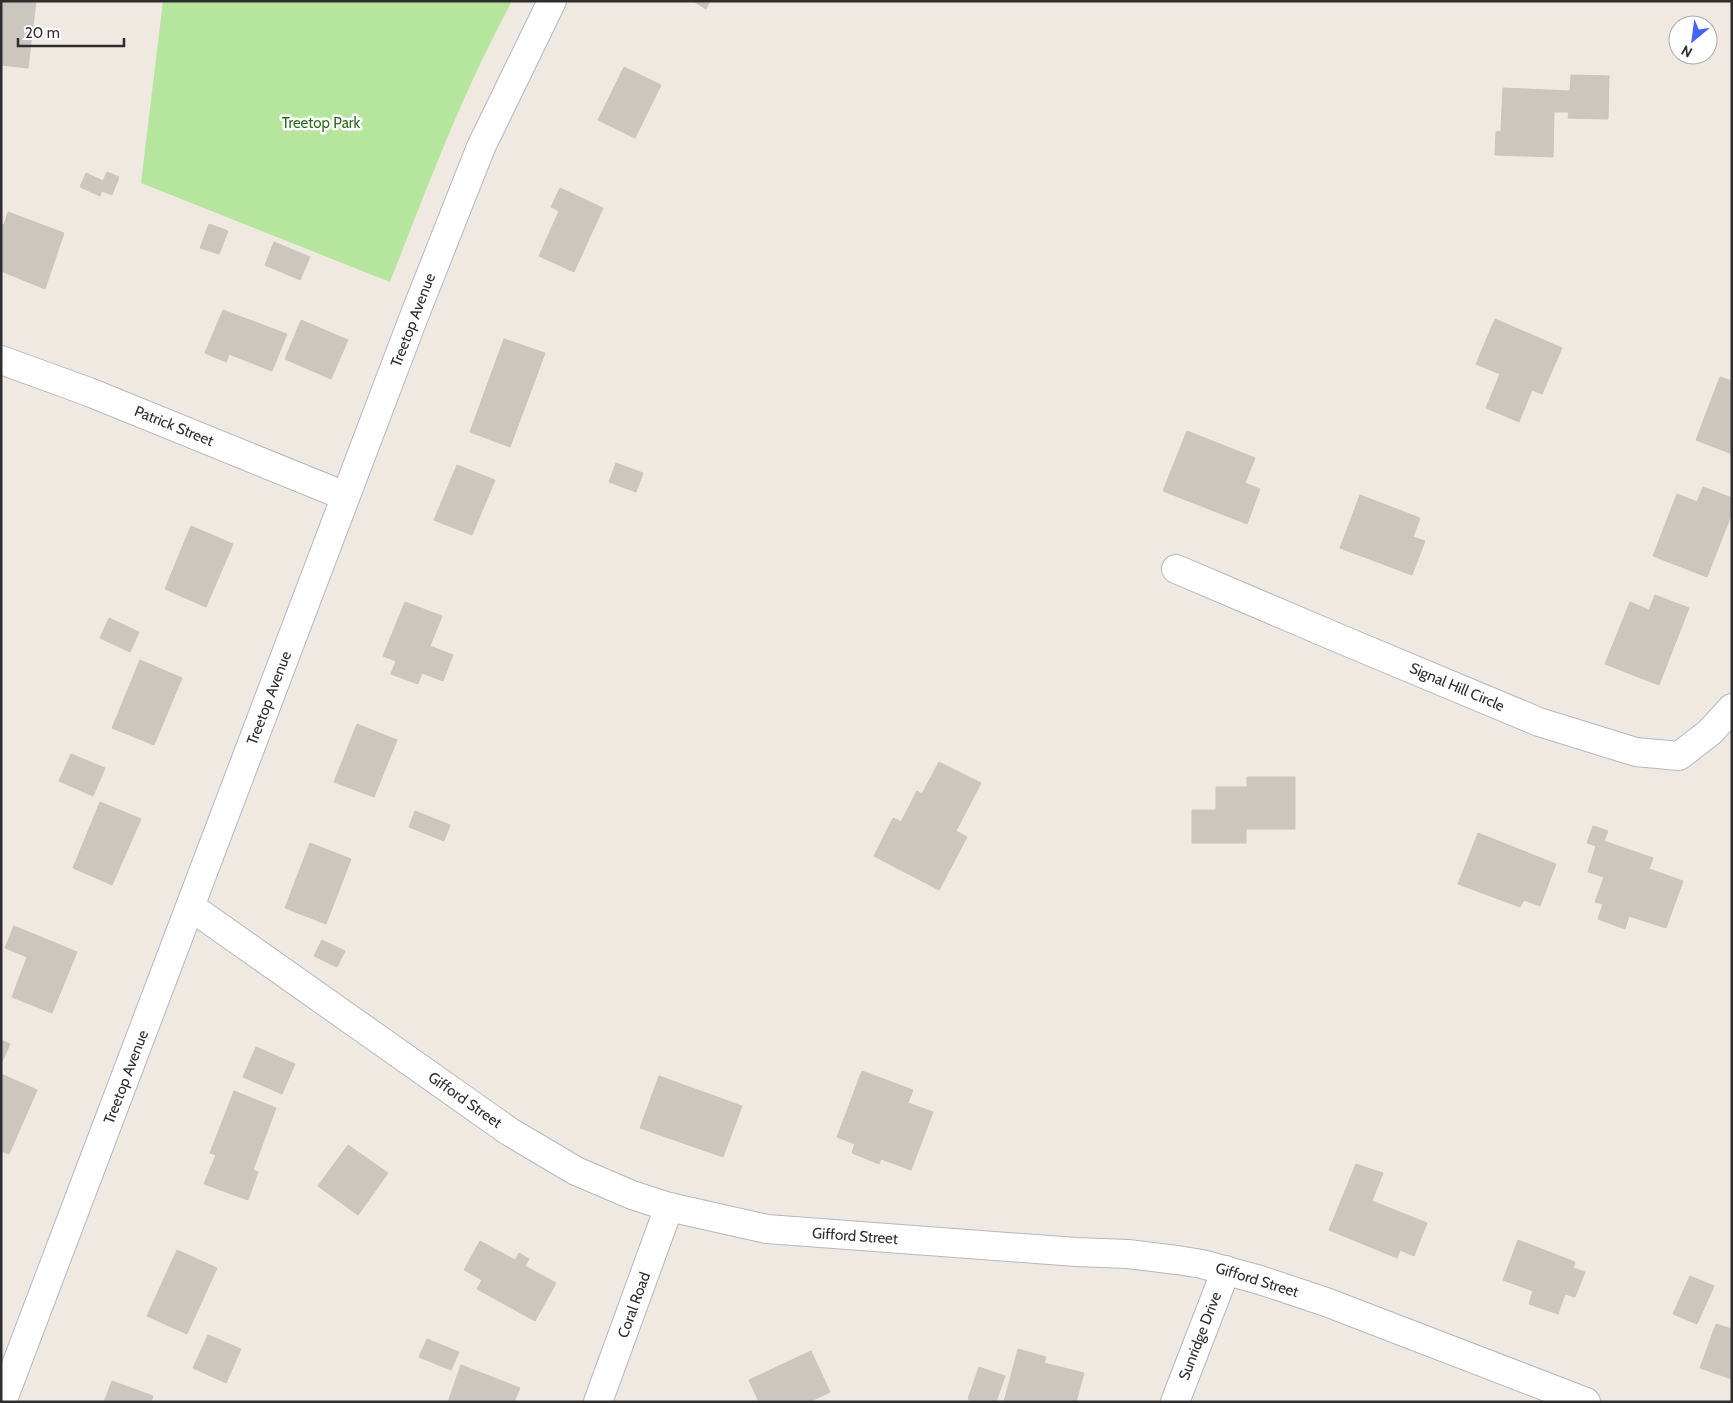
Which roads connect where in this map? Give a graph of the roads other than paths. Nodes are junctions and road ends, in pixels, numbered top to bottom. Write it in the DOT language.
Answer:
graph roads {
  1 [pos="552,1"];
  2 [pos="1,360"];
  3 [pos="345,496"];
  4 [pos="1176,569"];
  5 [pos="1732,708"];
  6 [pos="191,907"];
  7 [pos="669,1207"];
  8 [pos="1226,1270"];
  9 [pos="2,1402"];
  10 [pos="598,1402"];
  11 [pos="1175,1402"];
  12 [pos="1586,1402"];
  1 -- 3 [label="street, Treetop Avenue"];
  2 -- 3 [label="street, Patrick Street"];
  3 -- 6 [label="street, Treetop Avenue"];
  4 -- 5 [label="street, Signal Hill Circle"];
  6 -- 7 [label="street, Gifford Street"];
  6 -- 9 [label="street, Treetop Avenue"];
  7 -- 8 [label="street, Gifford Street"];
  7 -- 10 [label="street, Coral Road"];
  8 -- 11 [label="street, Sunridge Drive"];
  8 -- 12 [label="street, Gifford Street"];
}
